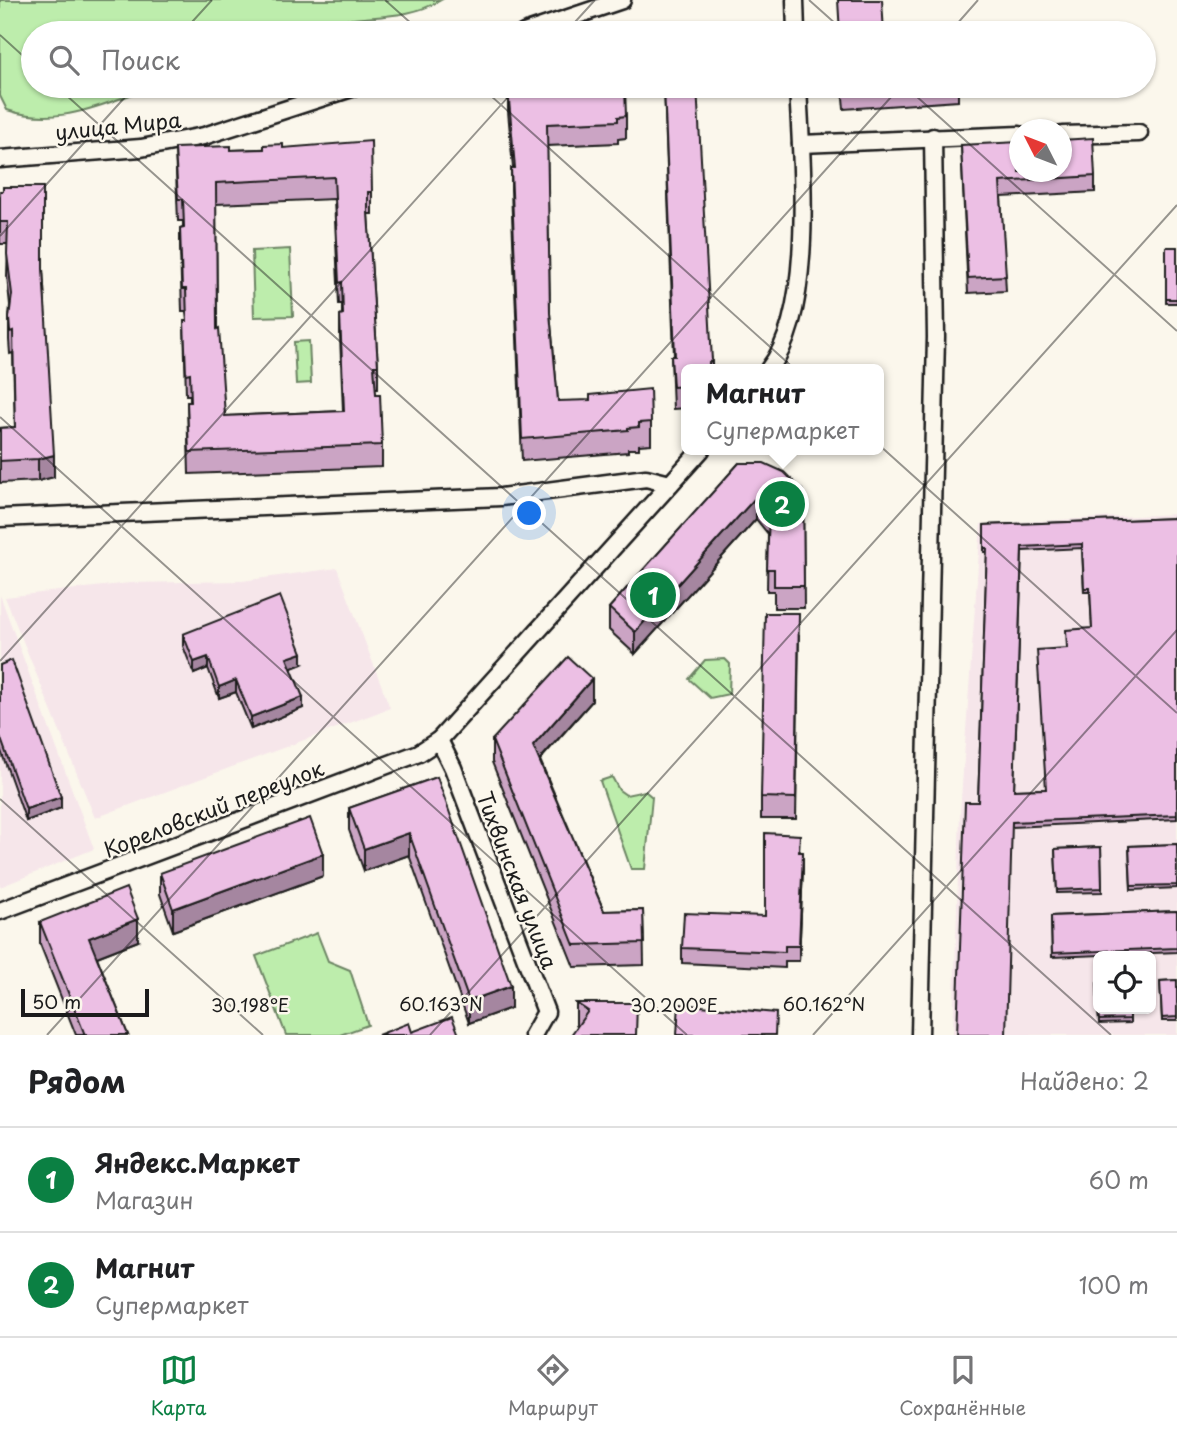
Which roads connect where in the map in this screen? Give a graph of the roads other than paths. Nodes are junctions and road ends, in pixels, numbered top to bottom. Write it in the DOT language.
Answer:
graph roads {
  1 [pos="622,0"];
  2 [pos="794,0"];
  3 [pos="560,21"];
  4 [pos="795,21"];
  5 [pos="321,98"];
  6 [pos="799,98"];
  7 [pos="1139,133"];
  8 [pos="1009,135"];
  9 [pos="1072,135"];
  10 [pos="933,137"];
  11 [pos="801,144"];
  12 [pos="0,159"];
  13 [pos="773,364"];
  14 [pos="696,455"];
  15 [pos="670,484"];
  16 [pos="0,518"];
  17 [pos="439,740"];
  18 [pos="0,911"];
  19 [pos="533,1035"];
  20 [pos="919,1035"];
  1 -- 3 [label="street"];
  2 -- 4 [label="street"];
  5 -- 12 [label="street, улица Мира"];
  6 -- 11 [label="street"];
  7 -- 9 [label="street"];
  8 -- 10 [label="street"];
  10 -- 11 [label="street"];
  10 -- 20 [label="street"];
  11 -- 13 [label="street"];
  14 -- 15 [label="street, Кореловский переулок"];
  15 -- 16 [label="street"];
  15 -- 17 [label="street, Кореловский переулок"];
  17 -- 18 [label="street, Кореловский переулок"];
  17 -- 19 [label="street, Тихвинская улица"];
}
